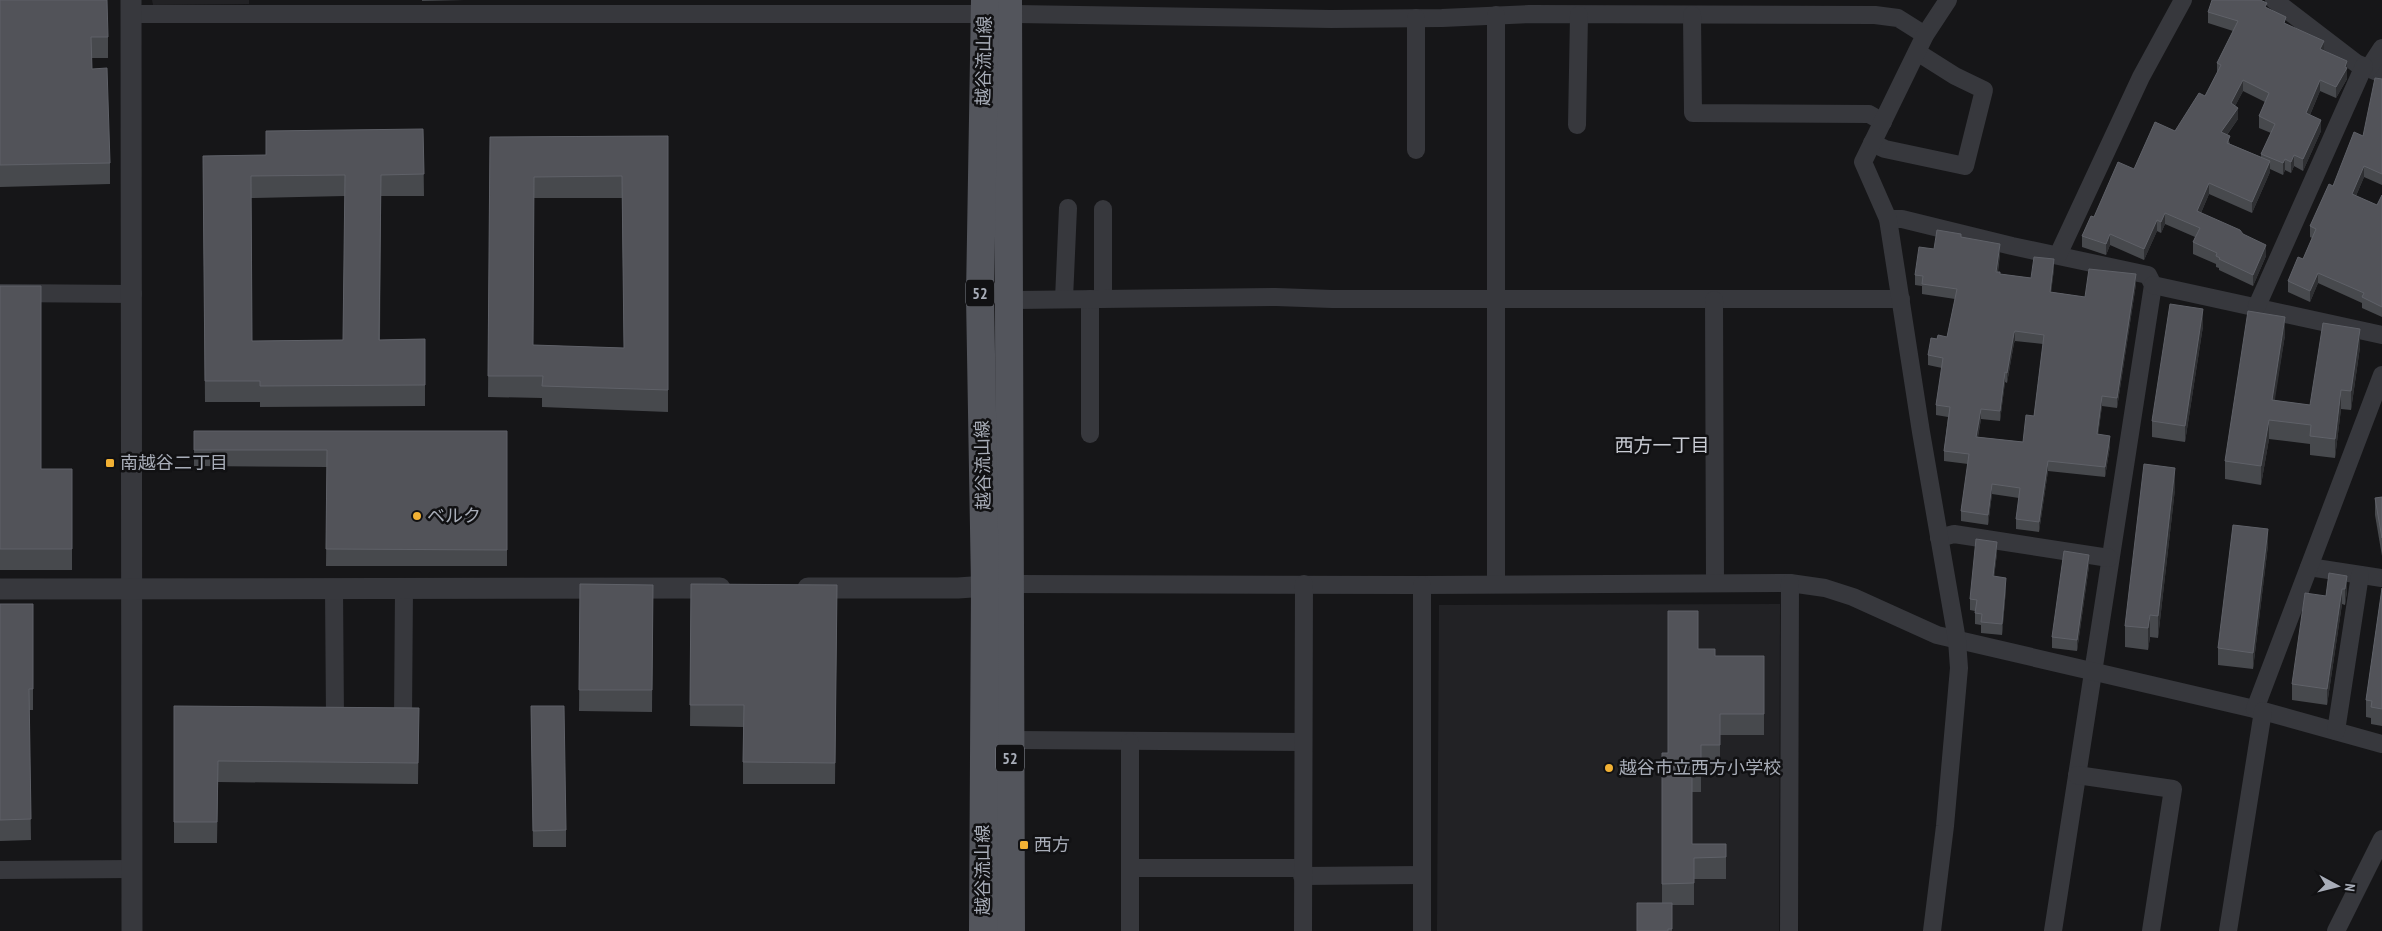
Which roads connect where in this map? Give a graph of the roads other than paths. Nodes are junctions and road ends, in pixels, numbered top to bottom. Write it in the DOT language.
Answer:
graph roads {
  1 [pos="1948,0"];
  2 [pos="2183,0"];
  3 [pos="2274,0"];
  4 [pos="131,7"];
  5 [pos="996,7"];
  6 [pos="1496,15"];
  7 [pos="1579,15"];
  8 [pos="1692,15"];
  9 [pos="1416,18"];
  10 [pos="1925,35"];
  11 [pos="2382,48"];
  12 [pos="1917,52"];
  13 [pos="2372,69"];
  14 [pos="1883,122"];
  15 [pos="1577,125"];
  16 [pos="1872,143"];
  17 [pos="1416,150"];
  18 [pos="1068,208"];
  19 [pos="1103,209"];
  20 [pos="1888,220"];
  21 [pos="2058,255"];
  22 [pos="2153,285"];
  23 [pos="0,293"];
  24 [pos="133,294"];
  25 [pos="1064,299"];
  26 [pos="1096,299"];
  27 [pos="1495,299"];
  28 [pos="1901,299"];
  29 [pos="1009,300"];
  30 [pos="1714,300"];
  31 [pos="2257,306"];
  32 [pos="2382,335"];
  33 [pos="2382,375"];
  34 [pos="1090,434"];
  35 [pos="1939,538"];
  36 [pos="2110,558"];
  37 [pos="2309,568"];
  38 [pos="2360,575"];
  39 [pos="2382,578"];
  40 [pos="1715,583"];
  41 [pos="1790,583"];
  42 [pos="1304,584"];
  43 [pos="1496,584"];
  44 [pos="997,585"];
  45 [pos="1422,586"];
  46 [pos="740,588"];
  47 [pos="790,588"];
  48 [pos="334,589"];
  49 [pos="404,589"];
  50 [pos="0,590"];
  51 [pos="132,590"];
  52 [pos="1957,640"];
  53 [pos="2092,670"];
  54 [pos="2259,710"];
  55 [pos="2336,731"];
  56 [pos="1010,740"];
  57 [pos="1130,742"];
  58 [pos="1303,742"];
  59 [pos="2382,744"];
  60 [pos="2077,774"];
  61 [pos="2382,839"];
  62 [pos="1130,868"];
  63 [pos="132,869"];
  64 [pos="0,870"];
  65 [pos="1302,872"];
  66 [pos="1422,876"];
  67 [pos="132,931"];
  68 [pos="982,931"];
  69 [pos="1011,931"];
  70 [pos="1130,931"];
  71 [pos="1302,931"];
  72 [pos="1422,931"];
  73 [pos="1788,931"];
  74 [pos="1932,931"];
  75 [pos="2053,931"];
  76 [pos="2151,931"];
  77 [pos="2228,931"];
  78 [pos="2336,931"];
  1 -- 10 [label="street"];
  2 -- 21 [label="street"];
  3 -- 13 [label="street"];
  4 -- 5 [label="street"];
  4 -- 24 [label="street"];
  5 -- 9 [label="street"];
  5 -- 29 [label="main road, 越谷流山線 / 52"];
  5 -- 44 [label="main road, 越谷流山線 / 52"];
  6 -- 7 [label="street"];
  6 -- 9 [label="street"];
  6 -- 27 [label="street"];
  7 -- 8 [label="street"];
  7 -- 15 [label="street"];
  8 -- 10 [label="street"];
  8 -- 14 [label="street"];
  9 -- 17 [label="street"];
  10 -- 12 [label="street"];
  11 -- 13 [label="street"];
  12 -- 14 [label="street"];
  12 -- 16 [label="street"];
  13 -- 31 [label="street"];
  14 -- 16 [label="street"];
  16 -- 20 [label="street"];
  18 -- 25 [label="street"];
  19 -- 26 [label="street"];
  20 -- 21 [label="street"];
  20 -- 28 [label="street"];
  21 -- 22 [label="street"];
  22 -- 31 [label="street"];
  22 -- 36 [label="street"];
  23 -- 24 [label="street"];
  24 -- 51 [label="street"];
  25 -- 26 [label="street"];
  25 -- 29 [label="street"];
  26 -- 27 [label="street"];
  26 -- 34 [label="street"];
  27 -- 30 [label="street"];
  27 -- 43 [label="street"];
  28 -- 30 [label="street"];
  28 -- 35 [label="street"];
  29 -- 44 [label="main road, 越谷流山線 / 52"];
  30 -- 40 [label="street"];
  31 -- 32 [label="street"];
  33 -- 37 [label="street"];
  35 -- 36 [label="street"];
  35 -- 52 [label="street"];
  36 -- 53 [label="street"];
  37 -- 38 [label="street"];
  37 -- 54 [label="street"];
  38 -- 39 [label="street"];
  38 -- 55 [label="street"];
  40 -- 41 [label="street"];
  40 -- 43 [label="street"];
  41 -- 52 [label="street"];
  41 -- 73 [label="street"];
  42 -- 44 [label="street"];
  42 -- 45 [label="street"];
  42 -- 58 [label="street"];
  43 -- 45 [label="street"];
  44 -- 47 [label="street"];
  44 -- 56 [label="main road, 越谷流山線 / 52"];
  44 -- 68 [label="main road, 越谷流山線 / 52"];
  45 -- 66 [label="street"];
  46 -- 49 [label="street"];
  48 -- 49 [label="street"];
  48 -- 49 [label="street"];
  48 -- 51 [label="street"];
  50 -- 51 [label="street"];
  51 -- 63 [label="street"];
  52 -- 53 [label="street"];
  52 -- 74 [label="street"];
  53 -- 54 [label="street"];
  53 -- 60 [label="street"];
  54 -- 55 [label="street"];
  54 -- 77 [label="street"];
  55 -- 59 [label="street"];
  56 -- 57 [label="street"];
  56 -- 69 [label="main road, 越谷流山線 / 52"];
  57 -- 58 [label="street"];
  57 -- 62 [label="street"];
  58 -- 65 [label="street"];
  60 -- 75 [label="street"];
  60 -- 76 [label="street"];
  61 -- 78 [label="street"];
  62 -- 65 [label="street"];
  62 -- 70 [label="street"];
  63 -- 64 [label="street"];
  63 -- 67 [label="street"];
  65 -- 66 [label="street"];
  65 -- 71 [label="street"];
  66 -- 72 [label="street"];
}
